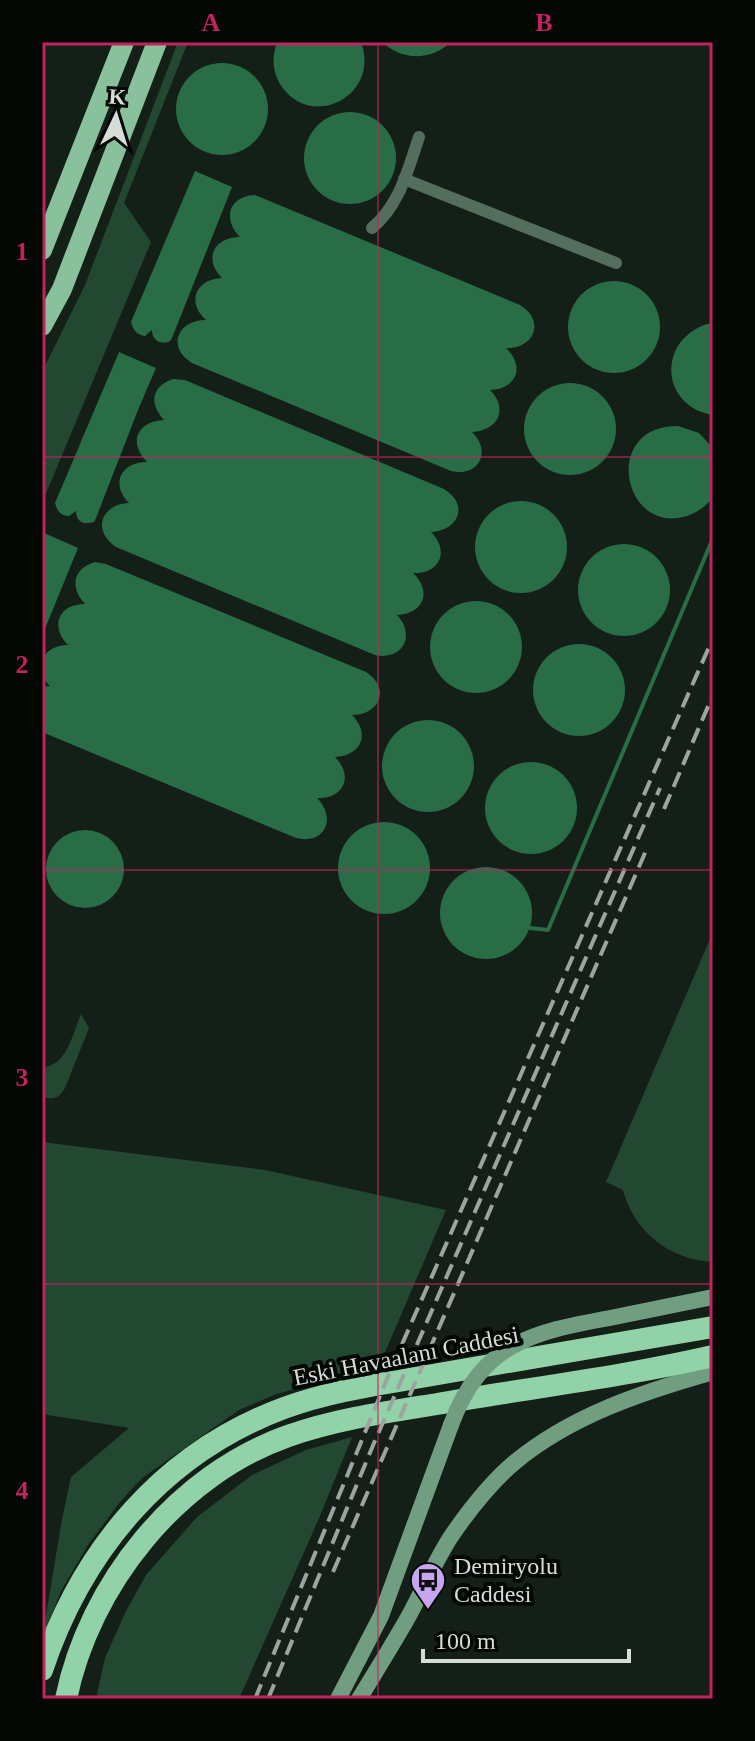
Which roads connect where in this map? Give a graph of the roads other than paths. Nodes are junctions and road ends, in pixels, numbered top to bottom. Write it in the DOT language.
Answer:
graph roads {
  1 [pos="124,42"];
  2 [pos="157,42"];
  3 [pos="419,137"];
  4 [pos="404,179"];
  5 [pos="372,228"];
  6 [pos="42,250"];
  7 [pos="616,263"];
  8 [pos="42,326"];
  9 [pos="713,1297"];
  10 [pos="713,1327"];
  11 [pos="713,1356"];
  12 [pos="713,1372"];
  13 [pos="42,1670"];
  14 [pos="66,1699"];
  15 [pos="338,1699"];
  16 [pos="359,1699"];
  1 -- 6 [label="main road"];
  2 -- 8 [label="main road"];
  3 -- 4 [label="street"];
  4 -- 5 [label="street"];
  4 -- 7 [label="street"];
  9 -- 15 [label="main road, bridge"];
  10 -- 13 [label="highway, Eski Havaalanı Caddesi"];
  11 -- 14 [label="highway"];
  12 -- 16 [label="main road"];
}
